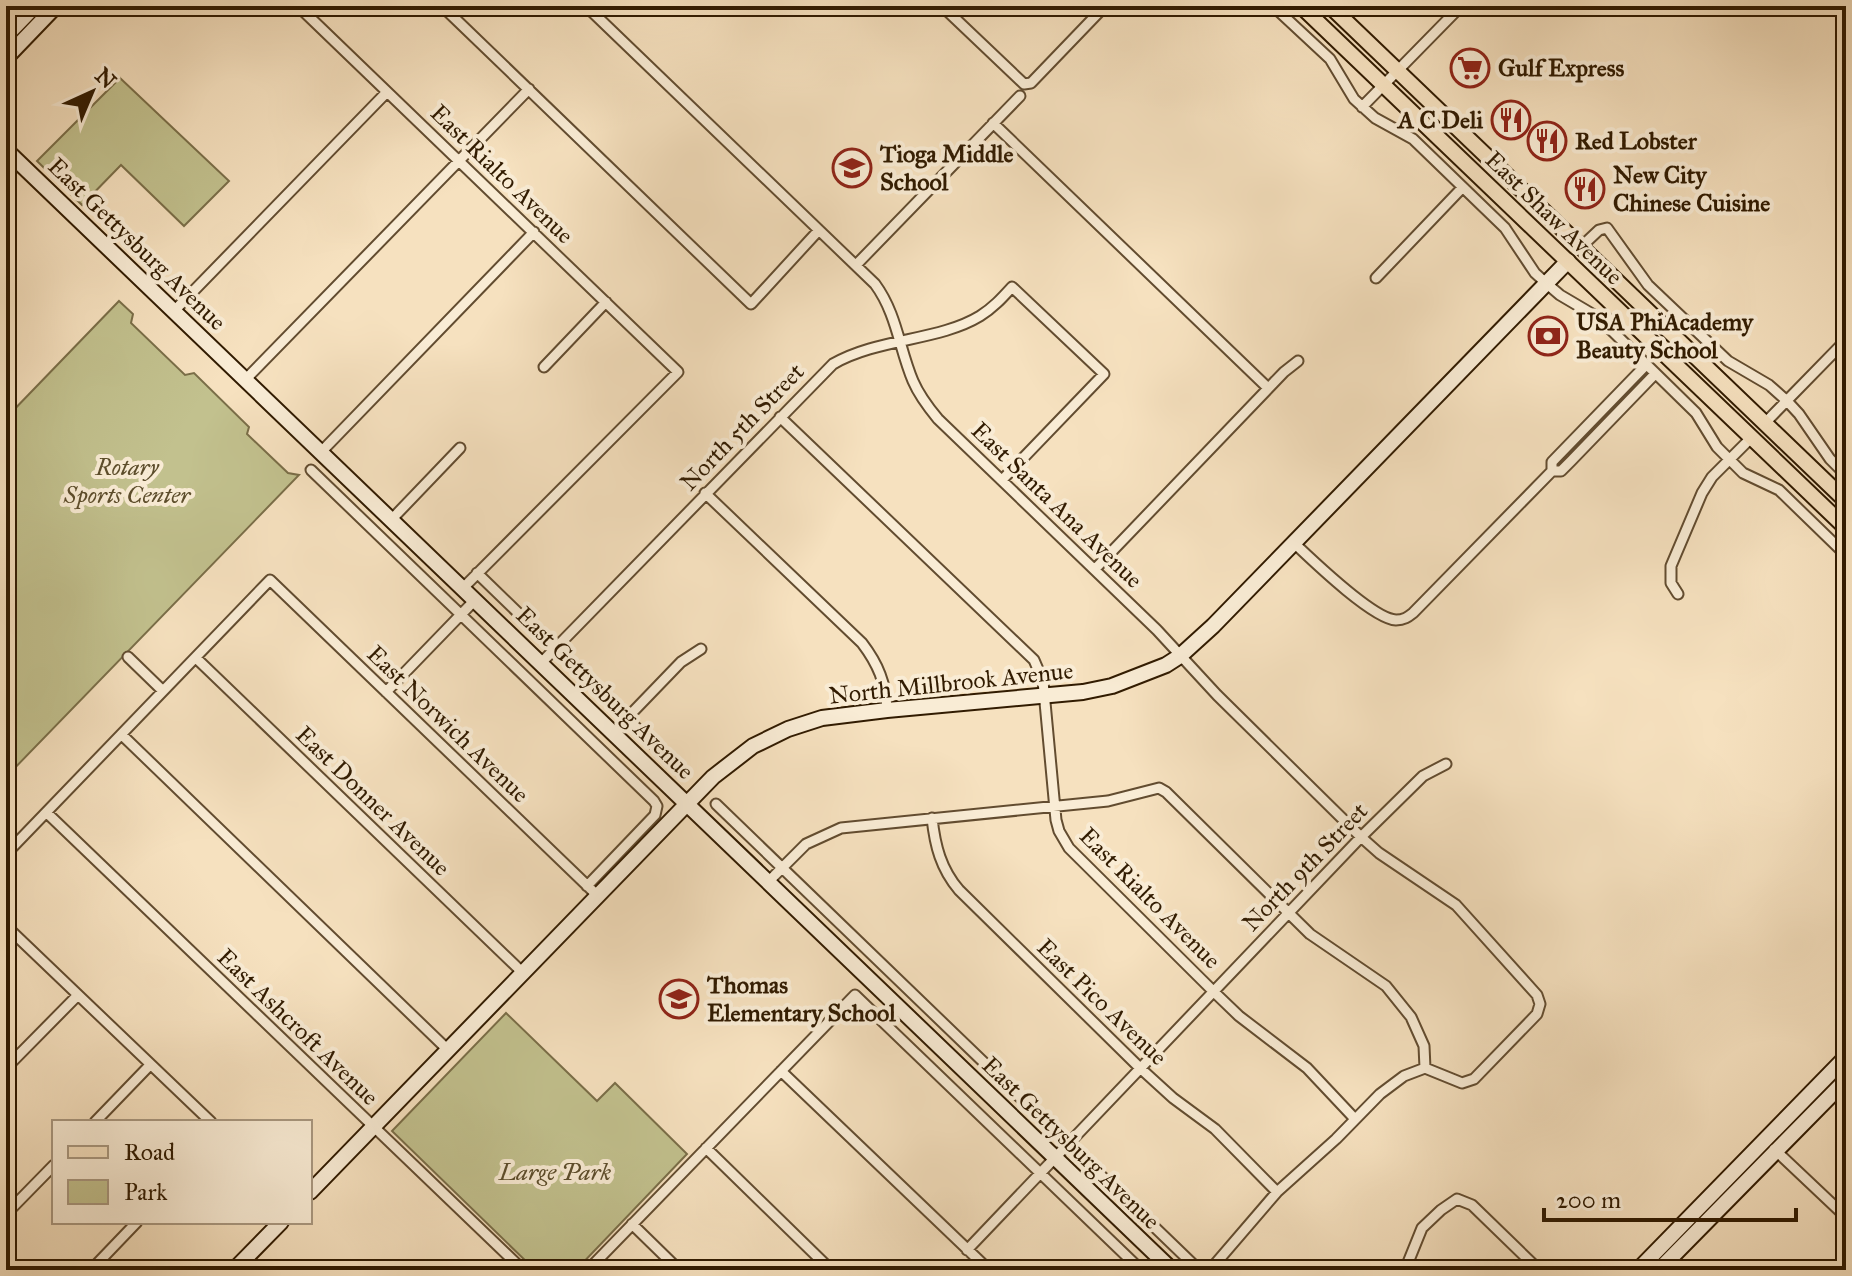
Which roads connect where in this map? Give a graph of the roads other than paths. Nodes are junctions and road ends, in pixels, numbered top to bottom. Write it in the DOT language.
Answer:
graph roads {
  1 [pos="35,6"];
  2 [pos="56,6"];
  3 [pos="298,6"];
  4 [pos="442,6"];
  5 [pos="586,6"];
  6 [pos="942,6"];
  7 [pos="1105,6"];
  8 [pos="1273,6"];
  9 [pos="1301,6"];
  10 [pos="1330,6"];
  11 [pos="1461,6"];
  12 [pos="6,36"];
  13 [pos="6,58"];
  14 [pos="1397,71"];
  15 [pos="1383,85"];
  16 [pos="529,89"];
  17 [pos="387,92"];
  18 [pos="1020,96"];
  19 [pos="1362,107"];
  20 [pos="993,123"];
  21 [pos="6,150"];
  22 [pos="459,161"];
  23 [pos="1462,188"];
  24 [pos="819,230"];
  25 [pos="534,232"];
  26 [pos="1582,246"];
  27 [pos="1568,261"];
  28 [pos="856,265"];
  29 [pos="1376,278"];
  30 [pos="1546,283"];
  31 [pos="606,302"];
  32 [pos="175,310"];
  33 [pos="1633,323"];
  34 [pos="901,340"];
  35 [pos="1846,340"];
  36 [pos="1298,361"];
  37 [pos="1646,365"];
  38 [pos="544,367"];
  39 [pos="1655,374"];
  40 [pos="246,379"];
  41 [pos="1268,388"];
  42 [pos="1787,401"];
  43 [pos="780,417"];
  44 [pos="1764,424"];
  45 [pos="1752,437"];
  46 [pos="460,448"];
  47 [pos="322,451"];
  48 [pos="1730,460"];
  49 [pos="311,470"];
  50 [pos="1552,471"];
  51 [pos="1846,475"];
  52 [pos="1002,480"];
  53 [pos="705,493"];
  54 [pos="1846,501"];
  55 [pos="1846,514"];
  56 [pos="392,519"];
  57 [pos="1846,528"];
  58 [pos="1294,543"];
  59 [pos="1846,555"];
  60 [pos="1095,569"];
  61 [pos="477,573"];
  62 [pos="464,587"];
  63 [pos="1678,594"];
  64 [pos="476,599"];
  65 [pos="460,614"];
  66 [pos="555,649"];
  67 [pos="701,649"];
  68 [pos="1180,656"];
  69 [pos="128,657"];
  70 [pos="196,658"];
  71 [pos="542,662"];
  72 [pos="163,691"];
  73 [pos="386,692"];
  74 [pos="1045,696"];
  75 [pos="887,710"];
  76 [pos="627,718"];
  77 [pos="122,735"];
  78 [pos="1446,764"];
  79 [pos="681,771"];
  80 [pos="687,804"];
  81 [pos="716,804"];
  82 [pos="1055,807"];
  83 [pos="657,811"];
  84 [pos="47,813"];
  85 [pos="932,818"];
  86 [pos="1361,837"];
  87 [pos="6,854"];
  88 [pos="782,867"];
  89 [pos="769,881"];
  90 [pos="593,891"];
  91 [pos="1288,913"];
  92 [pos="6,926"];
  93 [pos="523,973"];
  94 [pos="1213,991"];
  95 [pos="78,995"];
  96 [pos="448,1050"];
  97 [pos="1846,1057"];
  98 [pos="150,1065"];
  99 [pos="1139,1067"];
  100 [pos="6,1068"];
  101 [pos="1425,1068"];
  102 [pos="781,1071"];
  103 [pos="1846,1080"];
  104 [pos="1355,1119"];
  105 [pos="97,1120"];
  106 [pos="209,1120"];
  107 [pos="373,1127"];
  108 [pos="1069,1144"];
  109 [pos="1771,1146"];
  110 [pos="706,1148"];
  111 [pos="1057,1158"];
  112 [pos="52,1167"];
  113 [pos="1041,1174"];
  114 [pos="312,1190"];
  115 [pos="1277,1192"];
  116 [pos="6,1214"];
  117 [pos="1846,1217"];
  118 [pos="135,1224"];
  119 [pos="279,1224"];
  120 [pos="632,1224"];
  121 [pos="967,1250"];
  122 [pos="91,1270"];
  123 [pos="234,1270"];
  124 [pos="523,1270"];
  125 [pos="588,1270"];
  126 [pos="679,1270"];
  127 [pos="831,1270"];
  128 [pos="989,1270"];
  129 [pos="1141,1270"];
  130 [pos="1172,1270"];
  131 [pos="1199,1270"];
  132 [pos="1210,1270"];
  133 [pos="1405,1270"];
  134 [pos="1539,1270"];
  135 [pos="1638,1270"];
  136 [pos="1659,1270"];
  1 -- 12 [label="street"];
  2 -- 13 [label="street"];
  3 -- 17 [label="street, East Rialto Avenue"];
  4 -- 16 [label="street"];
  5 -- 24 [label="street, East Santa Ana Avenue"];
  6 -- 7 [label="street"];
  8 -- 19 [label="street"];
  9 -- 15 [label="main road, East Shaw Avenue"];
  10 -- 14 [label="main road, East Shaw Avenue"];
  11 -- 14 [label="street"];
  14 -- 15 [label="street"];
  14 -- 26 [label="main road, East Shaw Avenue"];
  15 -- 19 [label="street"];
  15 -- 27 [label="main road, East Shaw Avenue"];
  16 -- 22 [label="street"];
  16 -- 24 [label="street"];
  17 -- 22 [label="street, East Rialto Avenue"];
  17 -- 32 [label="street"];
  18 -- 20 [label="street"];
  19 -- 23 [label="street"];
  20 -- 28 [label="street"];
  20 -- 41 [label="street"];
  21 -- 32 [label="street, East Gettysburg Avenue"];
  22 -- 25 [label="street, East Rialto Avenue"];
  22 -- 40 [label="street"];
  23 -- 29 [label="street"];
  23 -- 30 [label="street"];
  24 -- 28 [label="street, East Santa Ana Avenue"];
  25 -- 31 [label="street, East Rialto Avenue"];
  25 -- 47 [label="street"];
  26 -- 42 [label="street"];
  26 -- 44 [label="main road, East Shaw Avenue"];
  27 -- 30 [label="street, North Millbrook Avenue"];
  27 -- 33 [label="main road, East Shaw Avenue"];
  28 -- 34 [label="street, East Santa Ana Avenue"];
  30 -- 37 [label="street"];
  30 -- 58 [label="street, North Millbrook Avenue"];
  31 -- 38 [label="street"];
  31 -- 61 [label="street, East Rialto Avenue"];
  32 -- 40 [label="street, East Gettysburg Avenue"];
  33 -- 44 [label="main road"];
  33 -- 45 [label="main road, East Shaw Avenue"];
  34 -- 43 [label="street, North 5th Street"];
  34 -- 52 [label="street, East Santa Ana Avenue"];
  34 -- 52 [label="street, North 5th Street"];
  35 -- 42 [label="street"];
  36 -- 41 [label="street"];
  37 -- 39 [label="street"];
  37 -- 50 [label="street"];
  39 -- 48 [label="street"];
  39 -- 50 [label="street"];
  40 -- 47 [label="street, East Gettysburg Avenue"];
  41 -- 60 [label="street"];
  42 -- 44 [label="street"];
  42 -- 51 [label="street"];
  43 -- 53 [label="street, North 5th Street"];
  43 -- 74 [label="street, East Rialto Avenue"];
  44 -- 54 [label="main road, East Shaw Avenue"];
  45 -- 48 [label="street"];
  45 -- 55 [label="main road"];
  45 -- 57 [label="main road, East Shaw Avenue"];
  46 -- 56 [label="street"];
  47 -- 56 [label="street, East Gettysburg Avenue"];
  48 -- 59 [label="street"];
  48 -- 63 [label="street"];
  49 -- 65 [label="street, East Gettysburg Avenue"];
  50 -- 58 [label="street"];
  52 -- 60 [label="street, East Santa Ana Avenue"];
  53 -- 66 [label="street, North 5th Street"];
  53 -- 75 [label="street"];
  56 -- 62 [label="street, East Gettysburg Avenue"];
  58 -- 68 [label="street, North Millbrook Avenue"];
  60 -- 68 [label="street, East Santa Ana Avenue"];
  61 -- 62 [label="street"];
  61 -- 66 [label="street, East Gettysburg Avenue"];
  62 -- 64 [label="street, East Gettysburg Avenue"];
  64 -- 65 [label="street"];
  64 -- 71 [label="street, East Gettysburg Avenue"];
  65 -- 73 [label="street"];
  65 -- 83 [label="street, East Gettysburg Avenue"];
  66 -- 71 [label="street, North 5th Street"];
  66 -- 76 [label="street, East Gettysburg Avenue"];
  67 -- 76 [label="street"];
  68 -- 74 [label="street, North Millbrook Avenue"];
  68 -- 86 [label="street, East Santa Ana Avenue"];
  69 -- 72 [label="street"];
  70 -- 72 [label="street"];
  70 -- 73 [label="street, East Norwich Avenue"];
  70 -- 93 [label="street, East Donner Avenue"];
  71 -- 80 [label="street, East Gettysburg Avenue"];
  72 -- 77 [label="street"];
  73 -- 90 [label="street, East Norwich Avenue"];
  74 -- 75 [label="street, North Millbrook Avenue"];
  74 -- 82 [label="street, East Rialto Avenue"];
  75 -- 80 [label="street, North Millbrook Avenue"];
  76 -- 79 [label="street, East Gettysburg Avenue"];
  77 -- 84 [label="street"];
  77 -- 96 [label="street"];
  78 -- 86 [label="street, North 9th Street"];
  80 -- 89 [label="street, East Gettysburg Avenue"];
  80 -- 90 [label="street, North Millbrook Avenue"];
  81 -- 88 [label="street"];
  82 -- 85 [label="street"];
  82 -- 91 [label="street"];
  82 -- 94 [label="street, East Rialto Avenue"];
  83 -- 90 [label="street, North Millbrook Avenue"];
  84 -- 87 [label="street"];
  84 -- 107 [label="street, East Ashcroft Avenue"];
  85 -- 88 [label="street"];
  85 -- 99 [label="street, East Pico Avenue"];
  86 -- 91 [label="street, North 9th Street"];
  86 -- 101 [label="street, East Santa Ana Avenue"];
  88 -- 89 [label="street"];
  88 -- 108 [label="street"];
  89 -- 111 [label="street, East Gettysburg Avenue"];
  90 -- 93 [label="street, North Millbrook Avenue"];
  91 -- 94 [label="street, North 9th Street"];
  91 -- 101 [label="street"];
  92 -- 95 [label="street"];
  93 -- 96 [label="street, North Millbrook Avenue"];
  94 -- 99 [label="street, North 9th Street"];
  94 -- 104 [label="street, East Rialto Avenue"];
  95 -- 98 [label="street"];
  95 -- 100 [label="street"];
  96 -- 107 [label="street, North Millbrook Avenue"];
  97 -- 109 [label="street"];
  98 -- 105 [label="street"];
  98 -- 106 [label="street"];
  99 -- 108 [label="street, North 9th Street"];
  99 -- 115 [label="street, East Pico Avenue"];
  101 -- 104 [label="street"];
  102 -- 110 [label="street"];
  102 -- 113 [label="street"];
  102 -- 121 [label="street"];
  103 -- 109 [label="street"];
  104 -- 115 [label="street"];
  107 -- 114 [label="street, North Millbrook Avenue"];
  107 -- 124 [label="street, East Ashcroft Avenue"];
  108 -- 111 [label="street, North 9th Street"];
  108 -- 131 [label="street"];
  109 -- 117 [label="street"];
  109 -- 135 [label="street"];
  109 -- 136 [label="street"];
  110 -- 120 [label="street"];
  110 -- 127 [label="street"];
  111 -- 113 [label="street, North 9th Street"];
  111 -- 130 [label="street, East Gettysburg Avenue"];
  112 -- 116 [label="street"];
  113 -- 121 [label="street, North 9th Street"];
  113 -- 129 [label="street"];
  115 -- 132 [label="street"];
  118 -- 122 [label="street"];
  119 -- 123 [label="street"];
  120 -- 125 [label="street"];
  120 -- 126 [label="street"];
  121 -- 128 [label="street"];
  133 -- 134 [label="street"];
}
